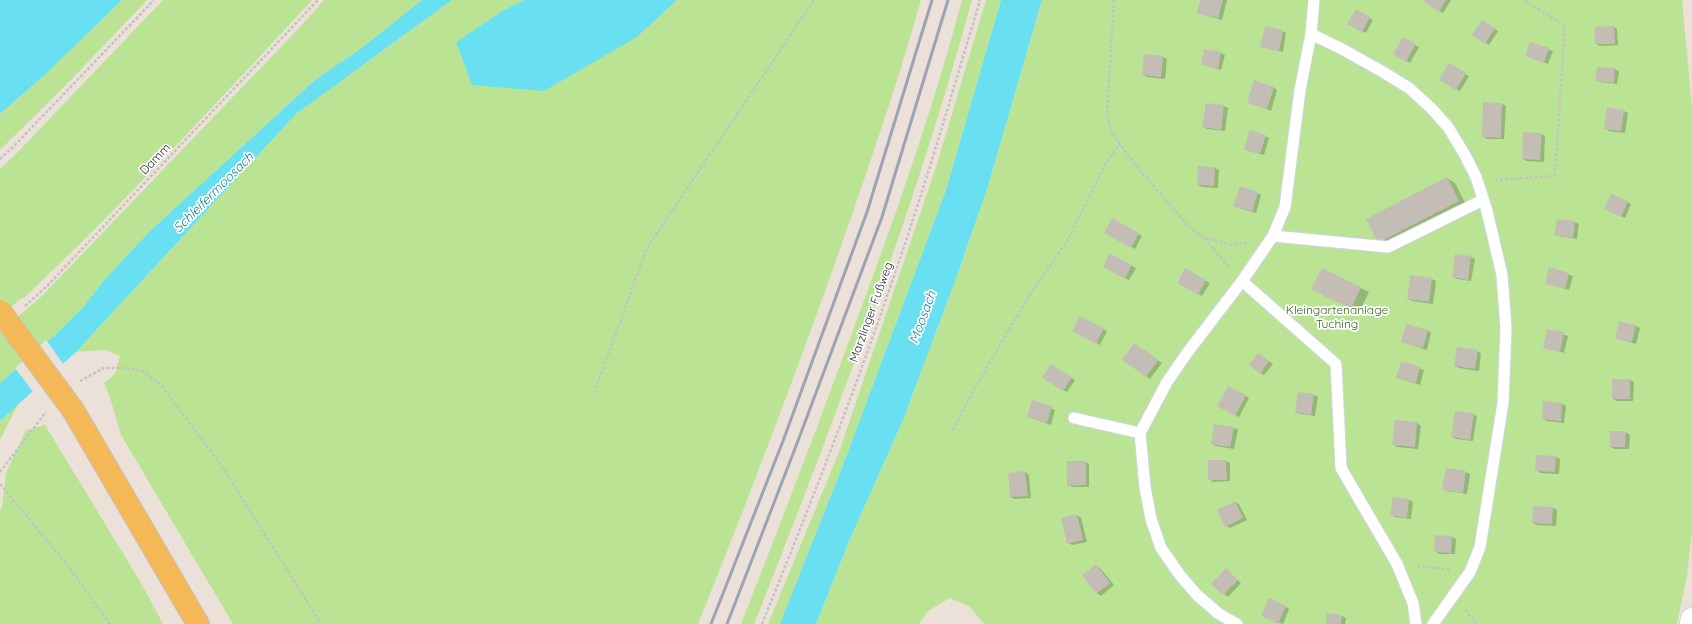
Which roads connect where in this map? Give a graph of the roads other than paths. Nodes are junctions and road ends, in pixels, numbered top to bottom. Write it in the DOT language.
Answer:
graph roads {
  1 [pos="1314,0"];
  2 [pos="1311,34"];
  3 [pos="1483,200"];
  4 [pos="1273,236"];
  5 [pos="1242,281"];
  6 [pos="0,310"];
  7 [pos="1074,418"];
  8 [pos="1140,433"];
  9 [pos="1692,619"];
  10 [pos="198,624"];
  11 [pos="1237,624"];
  12 [pos="1416,624"];
  13 [pos="1433,624"];
  14 [pos="1691,624"];
  1 -- 2 [label="lane"];
  2 -- 3 [label="lane"];
  2 -- 4 [label="lane"];
  3 -- 4 [label="lane"];
  3 -- 13 [label="lane"];
  4 -- 5 [label="lane"];
  5 -- 8 [label="lane"];
  5 -- 12 [label="lane"];
  6 -- 10 [label="main road, bridge"];
  7 -- 8 [label="lane"];
  8 -- 11 [label="lane"];
  9 -- 14 [label="main road"];
}
